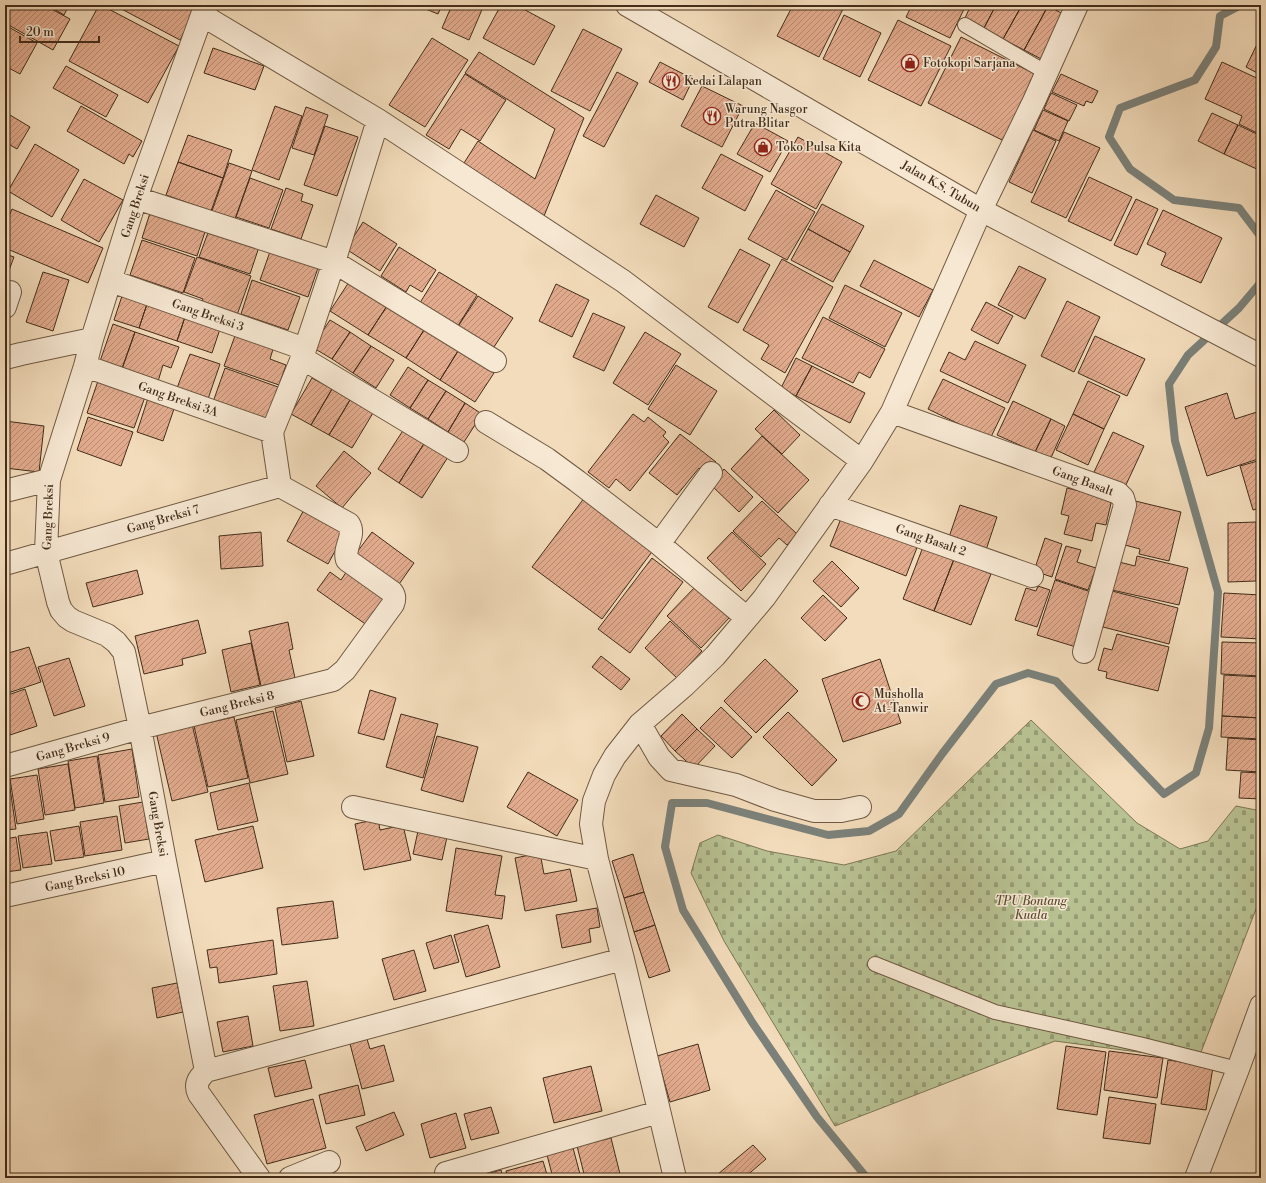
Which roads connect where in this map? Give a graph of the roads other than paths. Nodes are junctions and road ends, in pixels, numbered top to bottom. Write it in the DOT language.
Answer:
graph roads {
  1 [pos="1077,5"];
  2 [pos="638,8"];
  3 [pos="204,10"];
  4 [pos="965,25"];
  5 [pos="1047,73"];
  6 [pos="378,120"];
  7 [pos="136,198"];
  8 [pos="981,210"];
  9 [pos="334,262"];
  10 [pos="111,281"];
  11 [pos="92,339"];
  12 [pos="304,354"];
  13 [pos="6,355"];
  14 [pos="1261,356"];
  15 [pos="495,361"];
  16 [pos="85,366"];
  17 [pos="892,412"];
  18 [pos="486,422"];
  19 [pos="272,432"];
  20 [pos="457,451"];
  21 [pos="862,462"];
  22 [pos="711,473"];
  23 [pos="49,480"];
  24 [pos="280,486"];
  25 [pos="5,491"];
  26 [pos="830,505"];
  27 [pos="659,544"];
  28 [pos="46,552"];
  29 [pos="5,564"];
  30 [pos="1032,576"];
  31 [pos="747,618"];
  32 [pos="1084,652"];
  33 [pos="640,724"];
  34 [pos="140,728"];
  35 [pos="5,766"];
  36 [pos="353,807"];
  37 [pos="860,807"];
  38 [pos="597,859"];
  39 [pos="164,861"];
  40 [pos="5,896"];
  41 [pos="623,959"];
  42 [pos="875,964"];
  43 [pos="1261,1006"];
  44 [pos="1238,1069"];
  45 [pos="206,1071"];
  46 [pos="659,1112"];
  47 [pos="330,1162"];
  48 [pos="446,1172"];
  49 [pos="259,1178"];
  50 [pos="290,1178"];
  51 [pos="675,1178"];
  52 [pos="1196,1178"];
  1 -- 5 [label="street"];
  2 -- 8 [label="street, Jalan K.S. Tubun"];
  3 -- 6 [label="street"];
  3 -- 7 [label="street, Gang Breksi"];
  4 -- 5 [label="lane"];
  5 -- 8 [label="street"];
  6 -- 9 [label="street"];
  6 -- 21 [label="street"];
  7 -- 9 [label="street"];
  7 -- 10 [label="street, Gang Breksi"];
  8 -- 14 [label="street, Jalan K.S. Tubun"];
  8 -- 17 [label="street"];
  9 -- 12 [label="street"];
  9 -- 15 [label="street"];
  10 -- 11 [label="street, Gang Breksi"];
  10 -- 12 [label="street, Gang Breksi 3"];
  11 -- 13 [label="street"];
  11 -- 16 [label="street, Gang Breksi"];
  12 -- 19 [label="street"];
  12 -- 20 [label="street, Gang Breksi 3"];
  16 -- 19 [label="street, Gang Breksi 3A"];
  16 -- 23 [label="street, Gang Breksi"];
  17 -- 21 [label="street"];
  17 -- 32 [label="street, Gang Basalt"];
  18 -- 27 [label="street"];
  19 -- 24 [label="street"];
  21 -- 26 [label="street"];
  22 -- 27 [label="street"];
  23 -- 25 [label="street"];
  23 -- 28 [label="street, Gang Breksi"];
  24 -- 28 [label="street, Gang Breksi 7"];
  24 -- 34 [label="street, Gang Breksi 8"];
  26 -- 30 [label="street, Gang Basalt 2"];
  26 -- 31 [label="street"];
  27 -- 31 [label="street"];
  28 -- 29 [label="street, Gang Breksi 7"];
  28 -- 34 [label="street, Gang Breksi"];
  31 -- 33 [label="street"];
  33 -- 37 [label="street"];
  33 -- 38 [label="street"];
  34 -- 35 [label="street, Gang Breksi 9"];
  34 -- 39 [label="street, Gang Breksi"];
  36 -- 38 [label="street"];
  38 -- 41 [label="street"];
  39 -- 40 [label="street, Gang Breksi 10"];
  39 -- 45 [label="street, Gang Breksi"];
  41 -- 45 [label="street"];
  41 -- 46 [label="street"];
  42 -- 44 [label="lane"];
  43 -- 44 [label="street"];
  44 -- 52 [label="street"];
  45 -- 49 [label="street"];
  46 -- 48 [label="street"];
  46 -- 51 [label="street"];
  47 -- 50 [label="street"];
}
